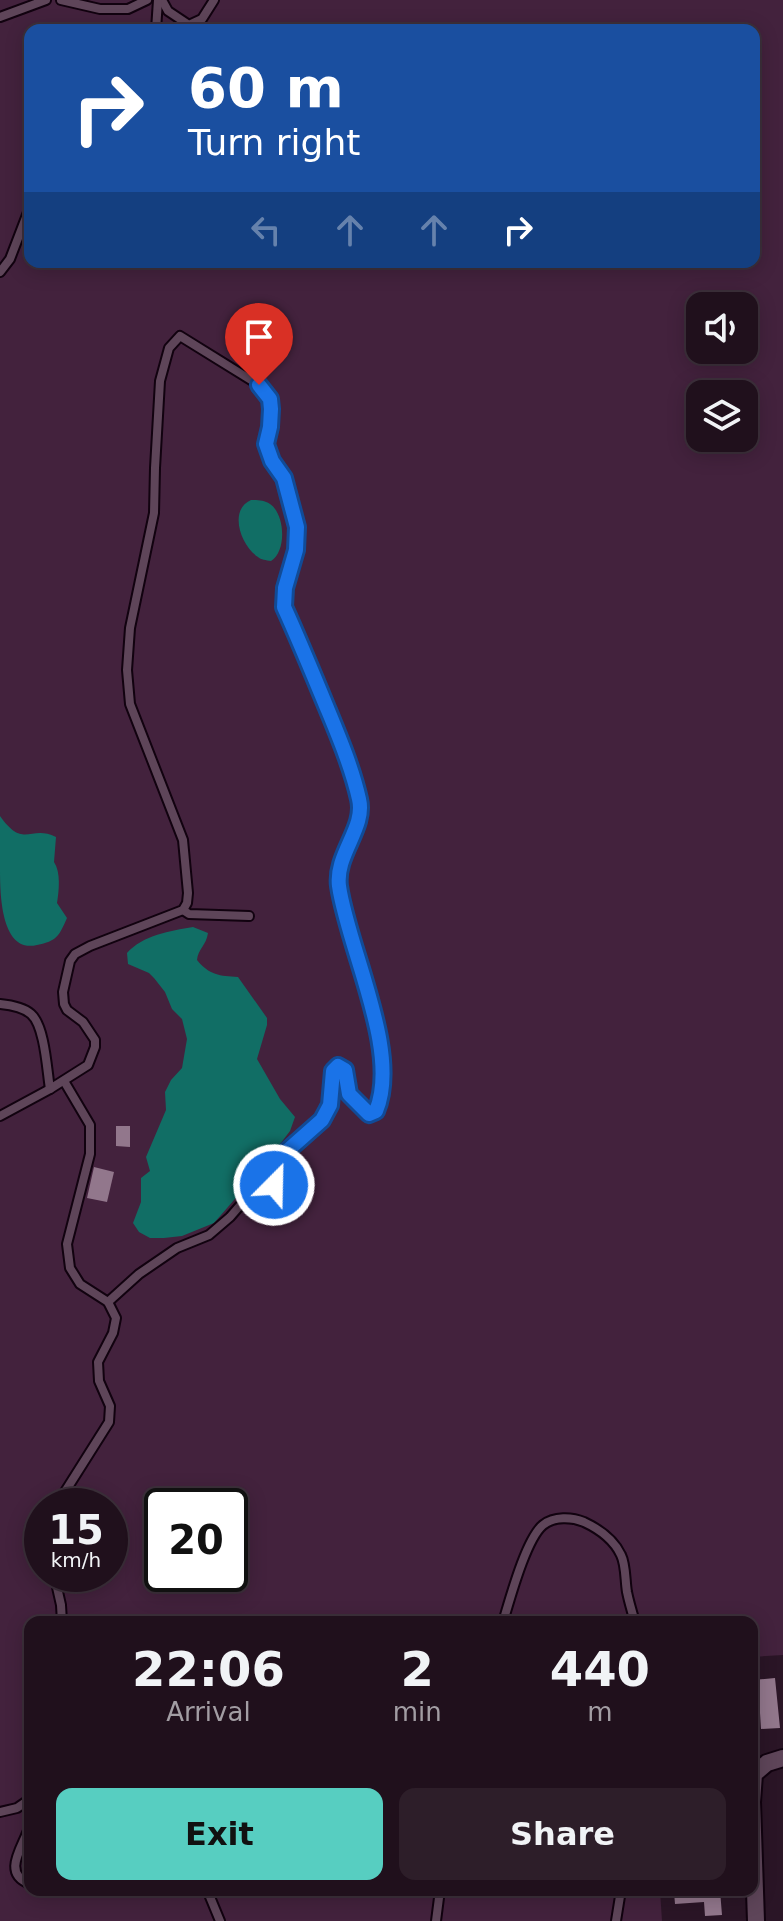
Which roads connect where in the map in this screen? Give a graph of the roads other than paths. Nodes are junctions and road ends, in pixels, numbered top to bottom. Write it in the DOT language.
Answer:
graph roads {
  1 [pos="46,0"];
  2 [pos="61,0"];
  3 [pos="147,0"];
  4 [pos="160,0"];
  5 [pos="214,0"];
  6 [pos="0,17"];
  7 [pos="157,24"];
  8 [pos="188,24"];
  9 [pos="191,24"];
  10 [pos="24,223"];
  11 [pos="0,272"];
  12 [pos="183,910"];
  13 [pos="249,916"];
  14 [pos="0,1004"];
  15 [pos="64,1081"];
  16 [pos="50,1089"];
  17 [pos="0,1116"];
  18 [pos="108,1302"];
  19 [pos="67,1488"];
  20 [pos="58,1592"];
  21 [pos="62,1616"];
  22 [pos="505,1616"];
  23 [pos="634,1616"];
  24 [pos="783,1758"];
  25 [pos="758,1771"];
  26 [pos="24,1803"];
  27 [pos="0,1812"];
  28 [pos="24,1837"];
  29 [pos="24,1882"];
  30 [pos="210,1896"];
  31 [pos="439,1896"];
  32 [pos="620,1896"];
  33 [pos="755,1896"];
  34 [pos="220,1921"];
  35 [pos="436,1921"];
  36 [pos="616,1921"];
  37 [pos="756,1921"];
  1 -- 6 [label="lane"];
  2 -- 3 [label="lane"];
  4 -- 7 [label="lane"];
  4 -- 8 [label="lane"];
  5 -- 9 [label="lane"];
  10 -- 11 [label="lane"];
  12 -- 13 [label="lane"];
  12 -- 15 [label="lane"];
  12 -- 18 [label="lane"];
  14 -- 16 [label="lane"];
  15 -- 16 [label="lane"];
  15 -- 18 [label="lane"];
  16 -- 17 [label="lane"];
  18 -- 19 [label="lane"];
  20 -- 21 [label="lane"];
  22 -- 23 [label="lane"];
  24 -- 25 [label="street"];
  26 -- 27 [label="lane"];
  28 -- 29 [label="lane"];
  30 -- 34 [label="lane"];
  31 -- 35 [label="lane"];
  32 -- 36 [label="lane"];
  33 -- 37 [label="street"];
}
